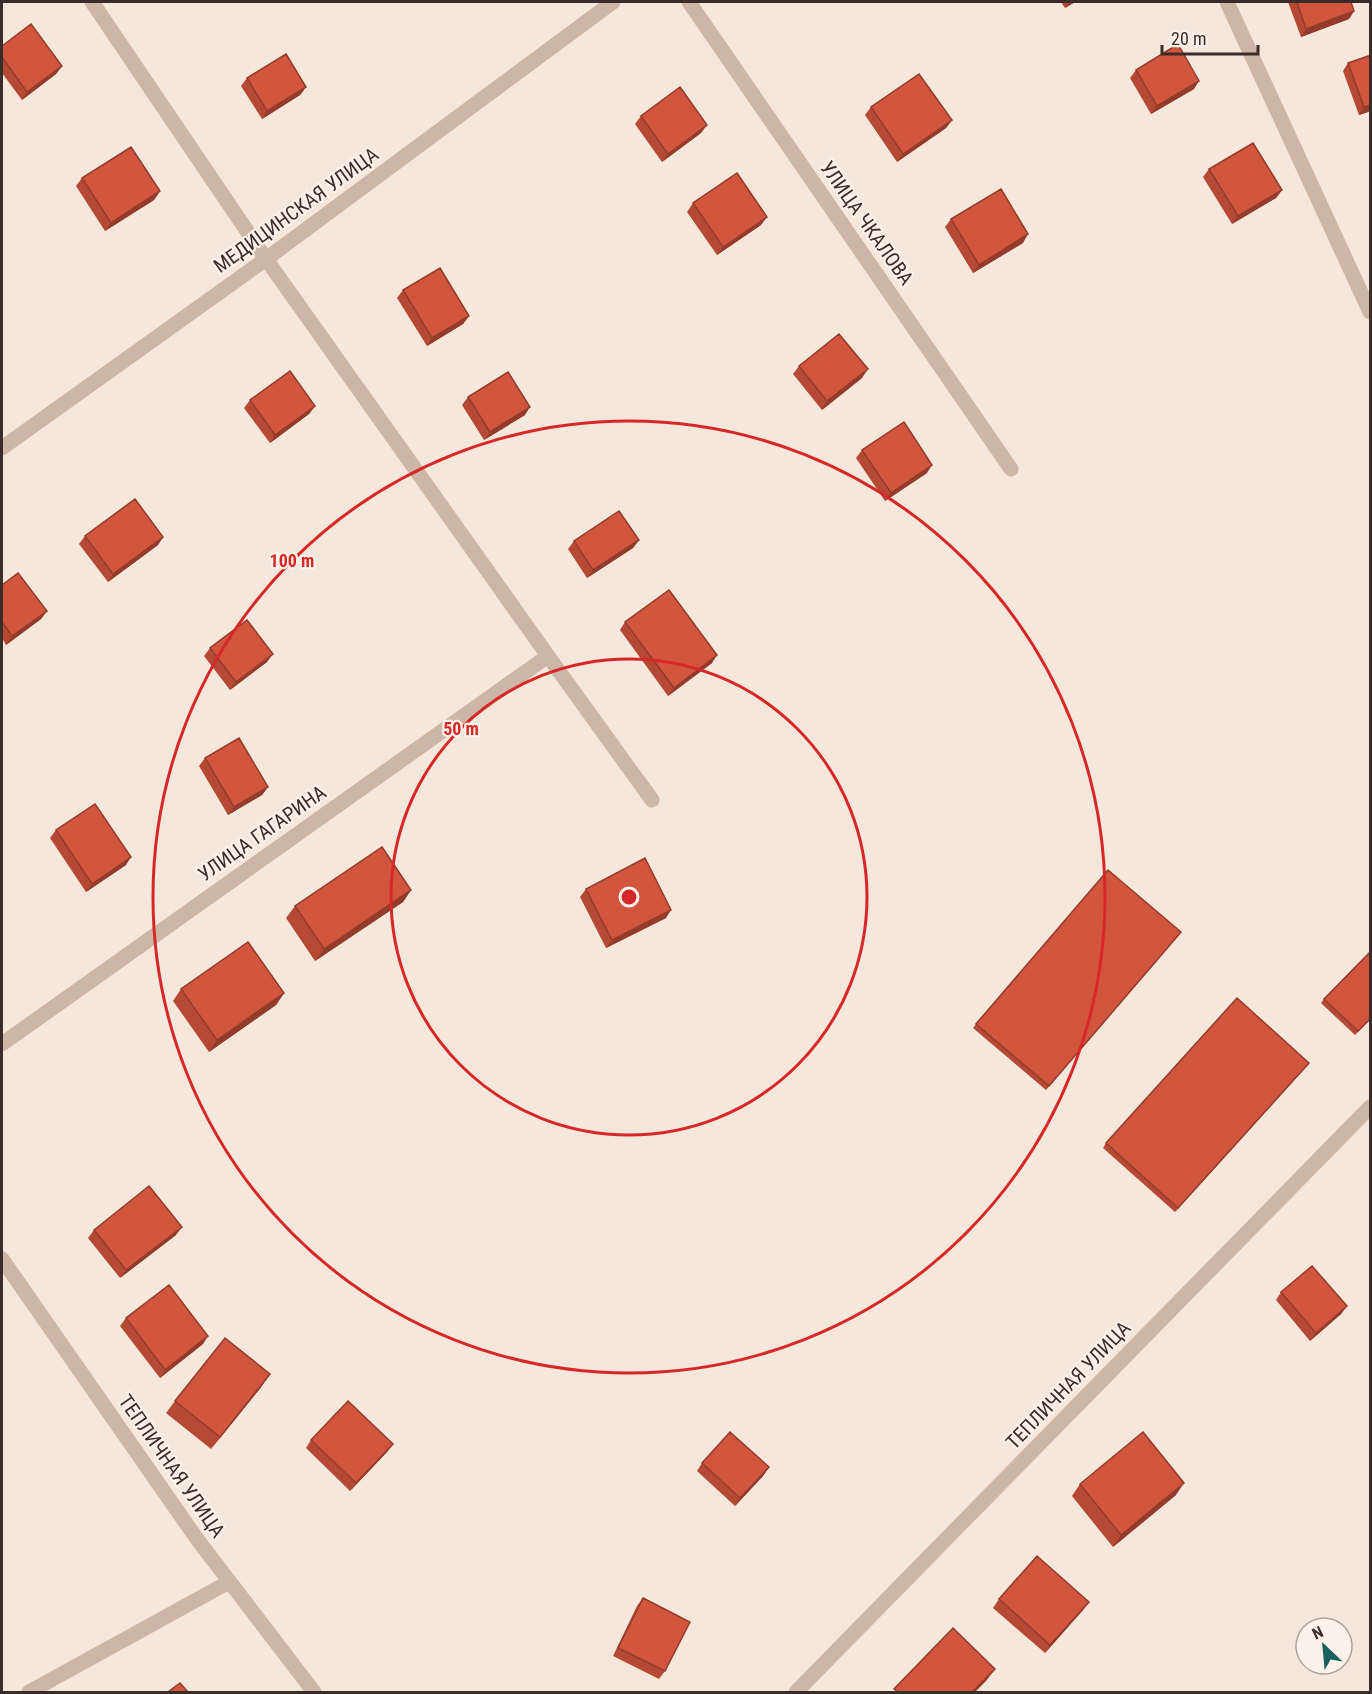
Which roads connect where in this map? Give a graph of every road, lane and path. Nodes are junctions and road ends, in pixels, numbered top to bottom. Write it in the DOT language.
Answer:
graph roads {
  1 [pos="92,2"];
  2 [pos="613,2"];
  3 [pos="689,2"];
  4 [pos="1227,2"];
  5 [pos="266,258"];
  6 [pos="1371,312"];
  7 [pos="2,448"];
  8 [pos="1011,469"];
  9 [pos="548,656"];
  10 [pos="652,800"];
  11 [pos="2,1044"];
  12 [pos="1371,1107"];
  13 [pos="2,1259"];
  14 [pos="229,1582"];
  15 [pos="29,1692"];
  16 [pos="314,1692"];
  17 [pos="796,1692"];
  1 -- 5 [label="street"];
  2 -- 5 [label="street, МЕДИЦИНСКАЯ УЛИЦА"];
  3 -- 8 [label="street, УЛИЦА ЧКАЛОВА"];
  4 -- 6 [label="street"];
  5 -- 7 [label="street, МЕДИЦИНСКАЯ УЛИЦА"];
  5 -- 9 [label="street"];
  9 -- 10 [label="street"];
  9 -- 11 [label="street, УЛИЦА ГАГАРИНА"];
  12 -- 17 [label="street, ТЕПЛИЧНАЯ УЛИЦА"];
  13 -- 14 [label="street, ТЕПЛИЧНАЯ УЛИЦА"];
  14 -- 15 [label="street"];
  14 -- 16 [label="street, ТЕПЛИЧНАЯ УЛИЦА"];
}
